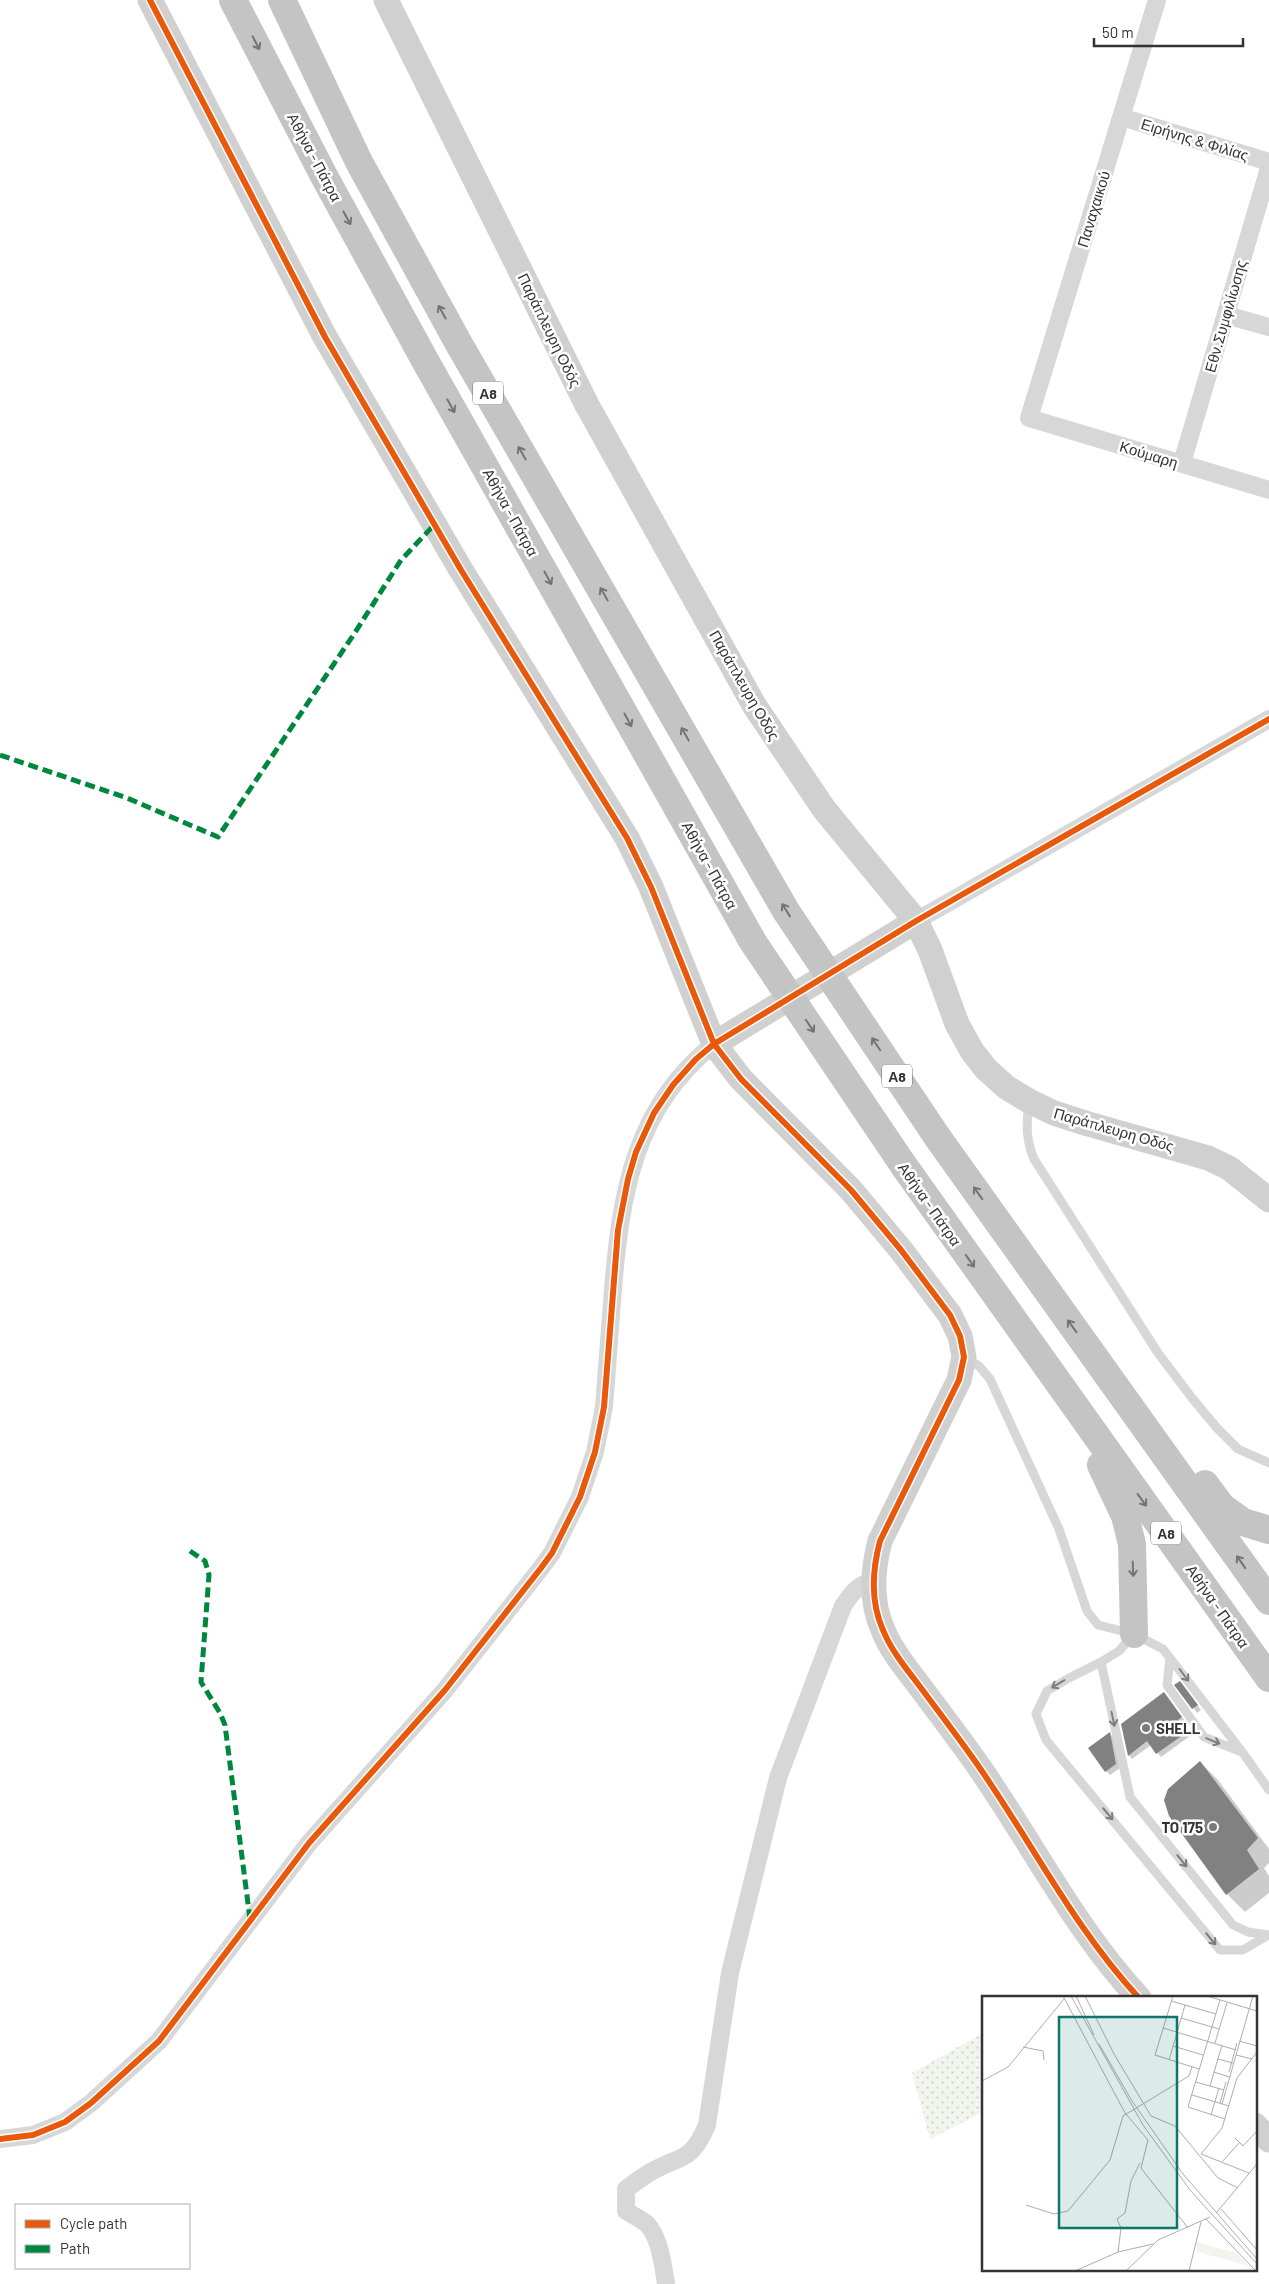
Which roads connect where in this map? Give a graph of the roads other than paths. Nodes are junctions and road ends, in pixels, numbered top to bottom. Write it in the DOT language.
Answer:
graph roads {
  1 [pos="150,0"];
  2 [pos="233,0"];
  3 [pos="282,0"];
  4 [pos="386,0"];
  5 [pos="1157,0"];
  6 [pos="1121,117"];
  7 [pos="1269,162"];
  8 [pos="1269,168"];
  9 [pos="1226,314"];
  10 [pos="1269,327"];
  11 [pos="1029,418"];
  12 [pos="1182,464"];
  13 [pos="1269,490"];
  14 [pos="1269,719"];
  15 [pos="916,922"];
  16 [pos="714,1044"];
  17 [pos="1029,1102"];
  18 [pos="1269,1200"];
  19 [pos="964,1357"];
  20 [pos="1100,1365"];
  21 [pos="1063,1390"];
  22 [pos="1269,1463"];
  23 [pos="1269,1530"];
  24 [pos="873,1581"];
  25 [pos="1269,1601"];
  26 [pos="1134,1634"];
  27 [pos="1170,1658"];
  28 [pos="1101,1662"];
  29 [pos="1269,1678"];
  30 [pos="1243,1753"];
  31 [pos="1269,1790"];
  32 [pos="1269,1935"];
  33 [pos="1137,1996"];
  34 [pos="1256,2126"];
  35 [pos="0,2139"];
  36 [pos="1269,2140"];
  37 [pos="666,2284"];
  1 -- 16 [label="street"];
  2 -- 21 [label="highway, Αθήνα - Πάτρα / Α8, one-way"];
  20 -- 3 [label="highway, Α8, one-way"];
  4 -- 15 [label="street, Παράπλευρη Οδός"];
  5 -- 6 [label="street, Παναχαικού"];
  6 -- 7 [label="street, Ειρήνης & Φιλίας"];
  6 -- 11 [label="street, Παναχαικού"];
  8 -- 9 [label="street, Εθν.Συμφιλίωσης"];
  9 -- 10 [label="street"];
  9 -- 12 [label="street, Εθν.Συμφιλίωσης"];
  11 -- 12 [label="street, Κούμαρη"];
  12 -- 13 [label="street, Κούμαρη"];
  14 -- 15 [label="street"];
  15 -- 16 [label="street"];
  15 -- 17 [label="street, Παράπλευρη Οδός"];
  16 -- 19 [label="street"];
  16 -- 35 [label="street"];
  17 -- 18 [label="street, Παράπλευρη Οδός"];
  17 -- 22 [label="lane"];
  19 -- 24 [label="street"];
  19 -- 26 [label="lane"];
  20 -- 23 [label="highway"];
  25 -- 20 [label="highway, Α8, one-way"];
  21 -- 26 [label="highway, one-way"];
  21 -- 29 [label="highway, Αθήνα - Πάτρα / Α8, one-way"];
  24 -- 33 [label="street"];
  24 -- 37 [label="street"];
  26 -- 27 [label="lane"];
  26 -- 28 [label="lane"];
  27 -- 30 [label="lane, one-way"];
  27 -- 30 [label="lane, one-way"];
  28 -- 32 [label="lane, one-way"];
  28 -- 32 [label="lane, one-way"];
  30 -- 31 [label="lane"];
  34 -- 36 [label="street"];
}
